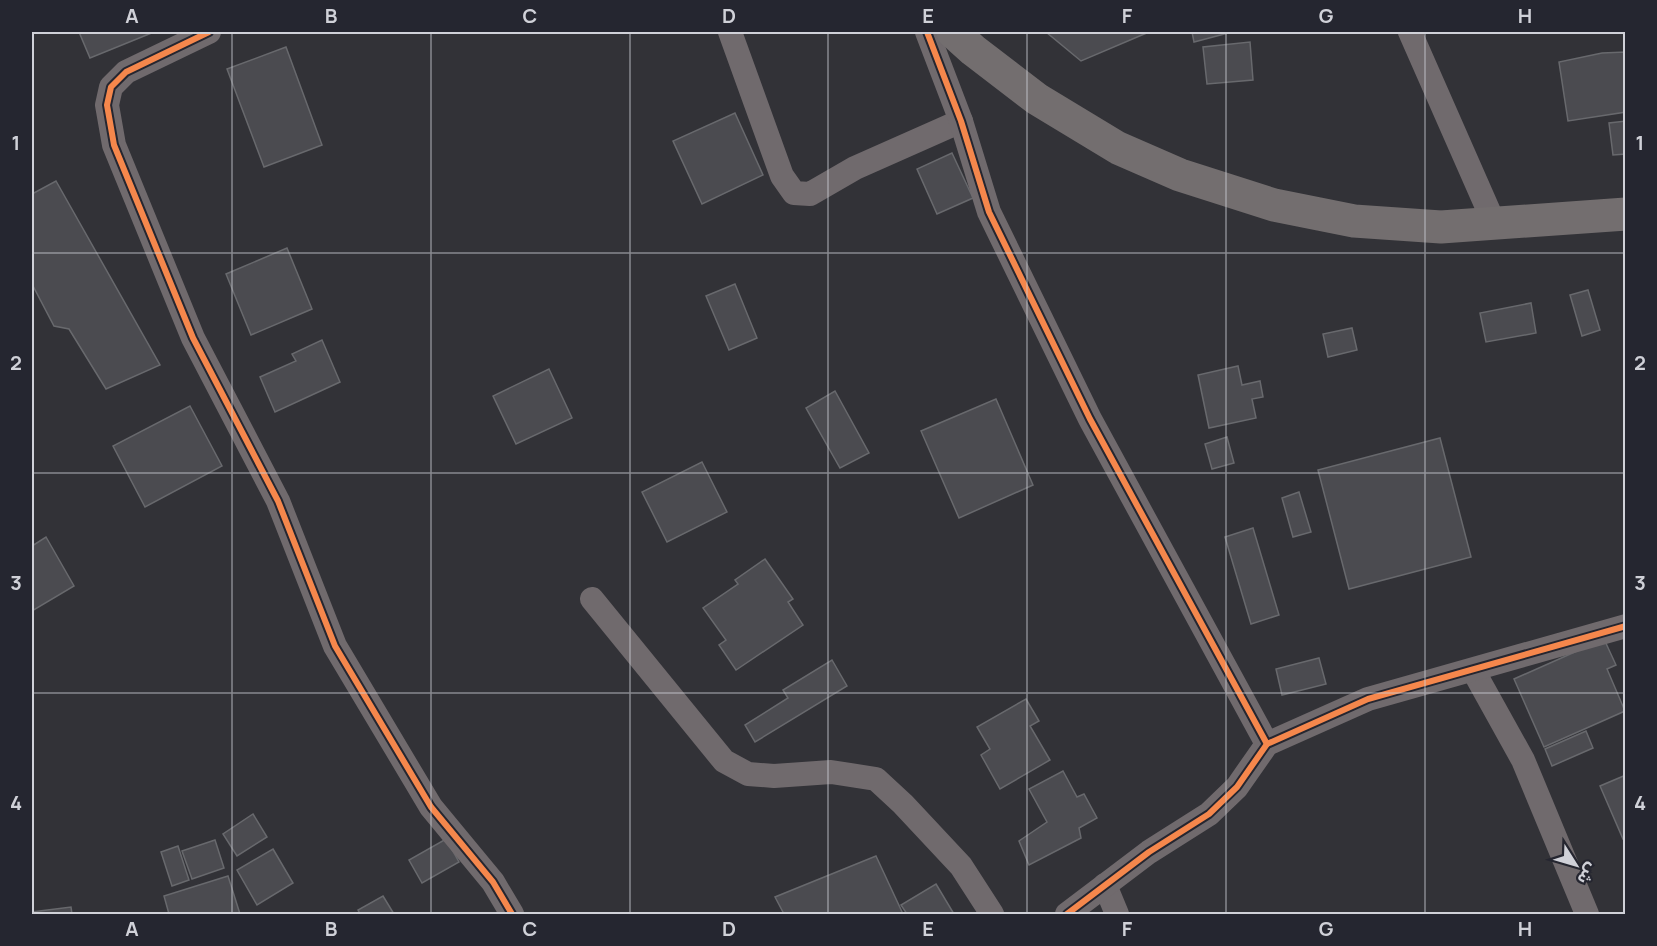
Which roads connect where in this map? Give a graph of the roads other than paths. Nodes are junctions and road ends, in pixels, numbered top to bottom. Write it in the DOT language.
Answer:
graph roads {
  1 [pos="209,32"];
  2 [pos="730,32"];
  3 [pos="927,32"];
  4 [pos="953,32"];
  5 [pos="1410,32"];
  6 [pos="961,121"];
  7 [pos="1626,214"];
  8 [pos="1494,223"];
  9 [pos="592,599"];
  10 [pos="1626,626"];
  11 [pos="1473,670"];
  12 [pos="1267,744"];
  13 [pos="1105,885"];
  14 [pos="512,915"];
  15 [pos="992,915"];
  16 [pos="1067,915"];
  17 [pos="1117,915"];
  18 [pos="1587,915"];
  1 -- 14 [label="street"];
  2 -- 6 [label="street"];
  3 -- 6 [label="street"];
  4 -- 8 [label="main road"];
  5 -- 8 [label="street"];
  6 -- 12 [label="street"];
  7 -- 8 [label="main road"];
  9 -- 15 [label="street"];
  10 -- 11 [label="street"];
  11 -- 12 [label="street"];
  11 -- 18 [label="street"];
  12 -- 13 [label="street"];
  13 -- 16 [label="street"];
  13 -- 17 [label="street"];
}
